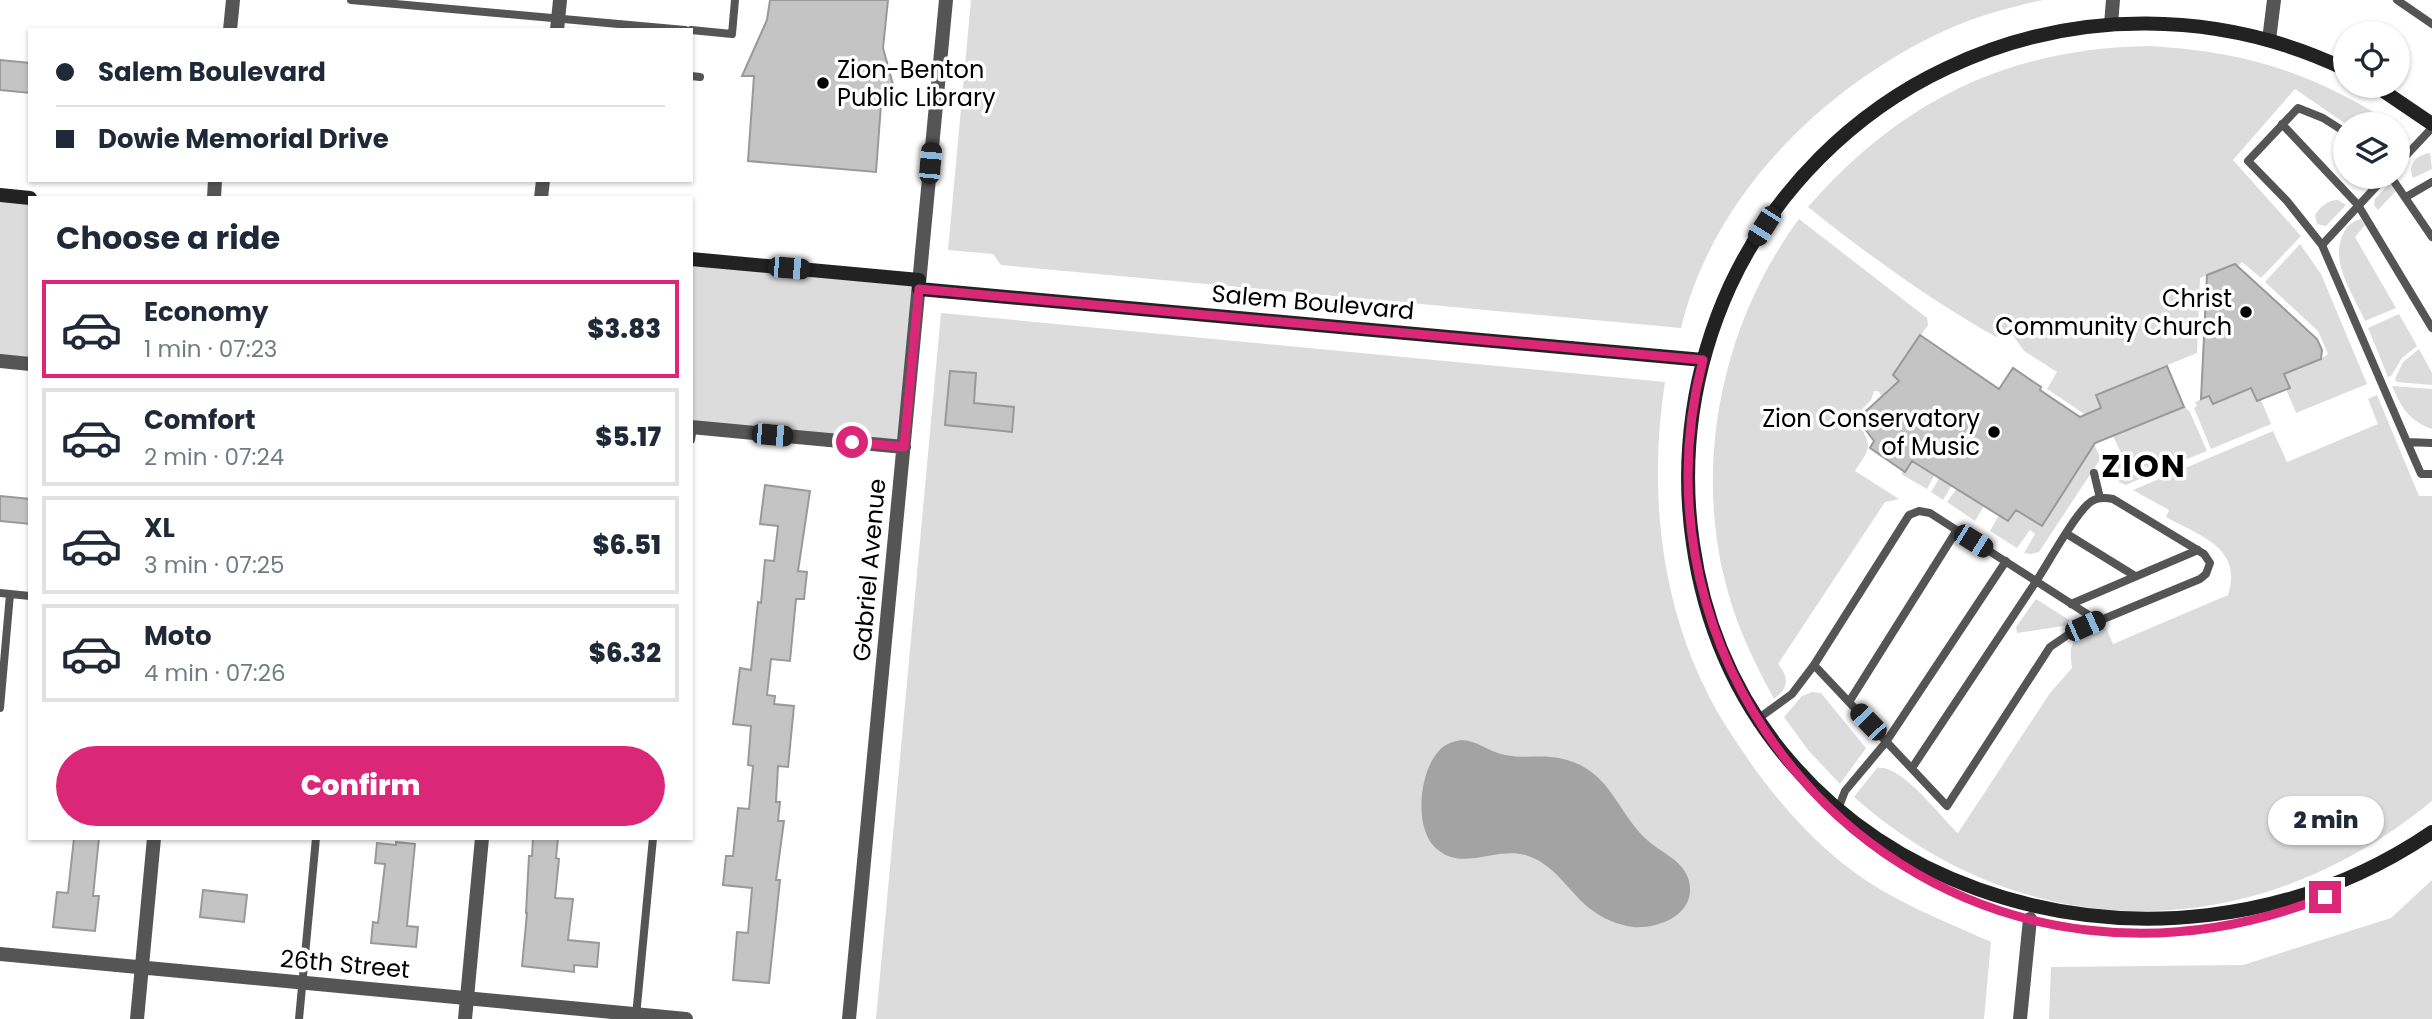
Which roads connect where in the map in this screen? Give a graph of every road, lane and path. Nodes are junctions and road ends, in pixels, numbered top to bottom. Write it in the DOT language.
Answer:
graph roads {
  1 [pos="233,0"];
  2 [pos="351,0"];
  3 [pos="560,0"];
  4 [pos="735,0"];
  5 [pos="946,0"];
  6 [pos="2113,0"];
  7 [pos="2274,0"];
  8 [pos="2397,0"];
  9 [pos="386,2"];
  10 [pos="558,24"];
  11 [pos="2111,24"];
  12 [pos="2432,24"];
  13 [pos="599,26"];
  14 [pos="230,28"];
  15 [pos="642,28"];
  16 [pos="693,30"];
  17 [pos="2269,40"];
  18 [pos="2333,64"];
  19 [pos="2393,98"];
  20 [pos="2282,124"];
  21 [pos="2333,124"];
  22 [pos="2432,126"];
  23 [pos="2410,151"];
  24 [pos="2432,182"];
  25 [pos="2373,189"];
  26 [pos="2400,189"];
  27 [pos="0,195"];
  28 [pos="2406,197"];
  29 [pos="28,198"];
  30 [pos="2358,205"];
  31 [pos="2432,237"];
  32 [pos="2322,244"];
  33 [pos="693,259"];
  34 [pos="919,284"];
  35 [pos="2432,328"];
  36 [pos="1703,360"];
  37 [pos="0,361"];
  38 [pos="28,364"];
  39 [pos="693,432"];
  40 [pos="2407,442"];
  41 [pos="2432,443"];
  42 [pos="904,447"];
  43 [pos="2094,473"];
  44 [pos="2432,474"];
  45 [pos="2100,498"];
  46 [pos="1957,530"];
  47 [pos="2067,534"];
  48 [pos="2197,550"];
  49 [pos="2006,561"];
  50 [pos="2135,576"];
  51 [pos="2036,581"];
  52 [pos="0,593"];
  53 [pos="10,594"];
  54 [pos="28,596"];
  55 [pos="2071,604"];
  56 [pos="2098,621"];
  57 [pos="1814,665"];
  58 [pos="1849,702"];
  59 [pos="0,708"];
  60 [pos="1757,719"];
  61 [pos="1886,742"];
  62 [pos="1912,768"];
  63 [pos="1836,814"];
  64 [pos="2432,832"];
  65 [pos="154,840"];
  66 [pos="316,840"];
  67 [pos="482,840"];
  68 [pos="653,840"];
  69 [pos="1990,907"];
  70 [pos="2287,911"];
  71 [pos="2030,919"];
  72 [pos="0,954"];
  73 [pos="142,967"];
  74 [pos="302,982"];
  75 [pos="467,998"];
  76 [pos="636,1017"];
  77 [pos="137,1019"];
  78 [pos="299,1019"];
  79 [pos="465,1019"];
  80 [pos="686,1019"];
  81 [pos="849,1019"];
  82 [pos="2020,1019"];
  1 -- 14 [label="street"];
  2 -- 9 [label="lane"];
  3 -- 10 [label="street"];
  4 -- 16 [label="lane"];
  5 -- 34 [label="street, Gabriel Avenue"];
  6 -- 11 [label="street"];
  7 -- 17 [label="street"];
  8 -- 12 [label="lane"];
  9 -- 10 [label="lane"];
  10 -- 13 [label="lane"];
  11 -- 17 [label="street"];
  11 -- 36 [label="street"];
  13 -- 15 [label="lane"];
  17 -- 18 [label="street"];
  19 -- 22 [label="street"];
  20 -- 21 [label="lane"];
  20 -- 30 [label="lane"];
  20 -- 32 [label="lane"];
  22 -- 23 [label="lane"];
  24 -- 28 [label="lane"];
  25 -- 30 [label="lane"];
  26 -- 28 [label="lane"];
  27 -- 29 [label="street"];
  28 -- 31 [label="lane"];
  30 -- 32 [label="lane"];
  30 -- 35 [label="lane"];
  32 -- 40 [label="lane"];
  33 -- 34 [label="street, Salem Boulevard"];
  34 -- 36 [label="street, Salem Boulevard"];
  34 -- 42 [label="street, Gabriel Avenue"];
  36 -- 60 [label="street"];
  37 -- 38 [label="street"];
  39 -- 42 [label="street"];
  40 -- 41 [label="lane"];
  40 -- 44 [label="lane"];
  42 -- 81 [label="street, Gabriel Avenue"];
  43 -- 45 [label="lane"];
  45 -- 47 [label="lane"];
  45 -- 48 [label="lane"];
  46 -- 49 [label="lane"];
  46 -- 57 [label="lane"];
  46 -- 58 [label="lane"];
  47 -- 50 [label="lane"];
  47 -- 51 [label="lane"];
  48 -- 50 [label="lane"];
  48 -- 56 [label="lane"];
  49 -- 51 [label="lane"];
  49 -- 61 [label="lane"];
  50 -- 55 [label="lane"];
  51 -- 55 [label="lane"];
  51 -- 62 [label="lane"];
  52 -- 53 [label="lane"];
  53 -- 54 [label="lane"];
  53 -- 59 [label="lane"];
  55 -- 56 [label="lane"];
  56 -- 62 [label="lane"];
  57 -- 58 [label="lane"];
  57 -- 60 [label="lane"];
  58 -- 61 [label="lane"];
  60 -- 63 [label="street"];
  61 -- 62 [label="lane"];
  61 -- 63 [label="lane"];
  63 -- 69 [label="street"];
  64 -- 70 [label="street"];
  65 -- 73 [label="street"];
  66 -- 74 [label="lane"];
  67 -- 75 [label="street"];
  68 -- 76 [label="lane"];
  71 -- 82 [label="street"];
  72 -- 73 [label="street, 26th Street"];
  73 -- 74 [label="street, 26th Street"];
  73 -- 77 [label="street"];
  74 -- 75 [label="street, 26th Street"];
  74 -- 78 [label="lane"];
  75 -- 76 [label="street, 26th Street"];
  75 -- 79 [label="street"];
  76 -- 80 [label="street, 26th Street"];
}
